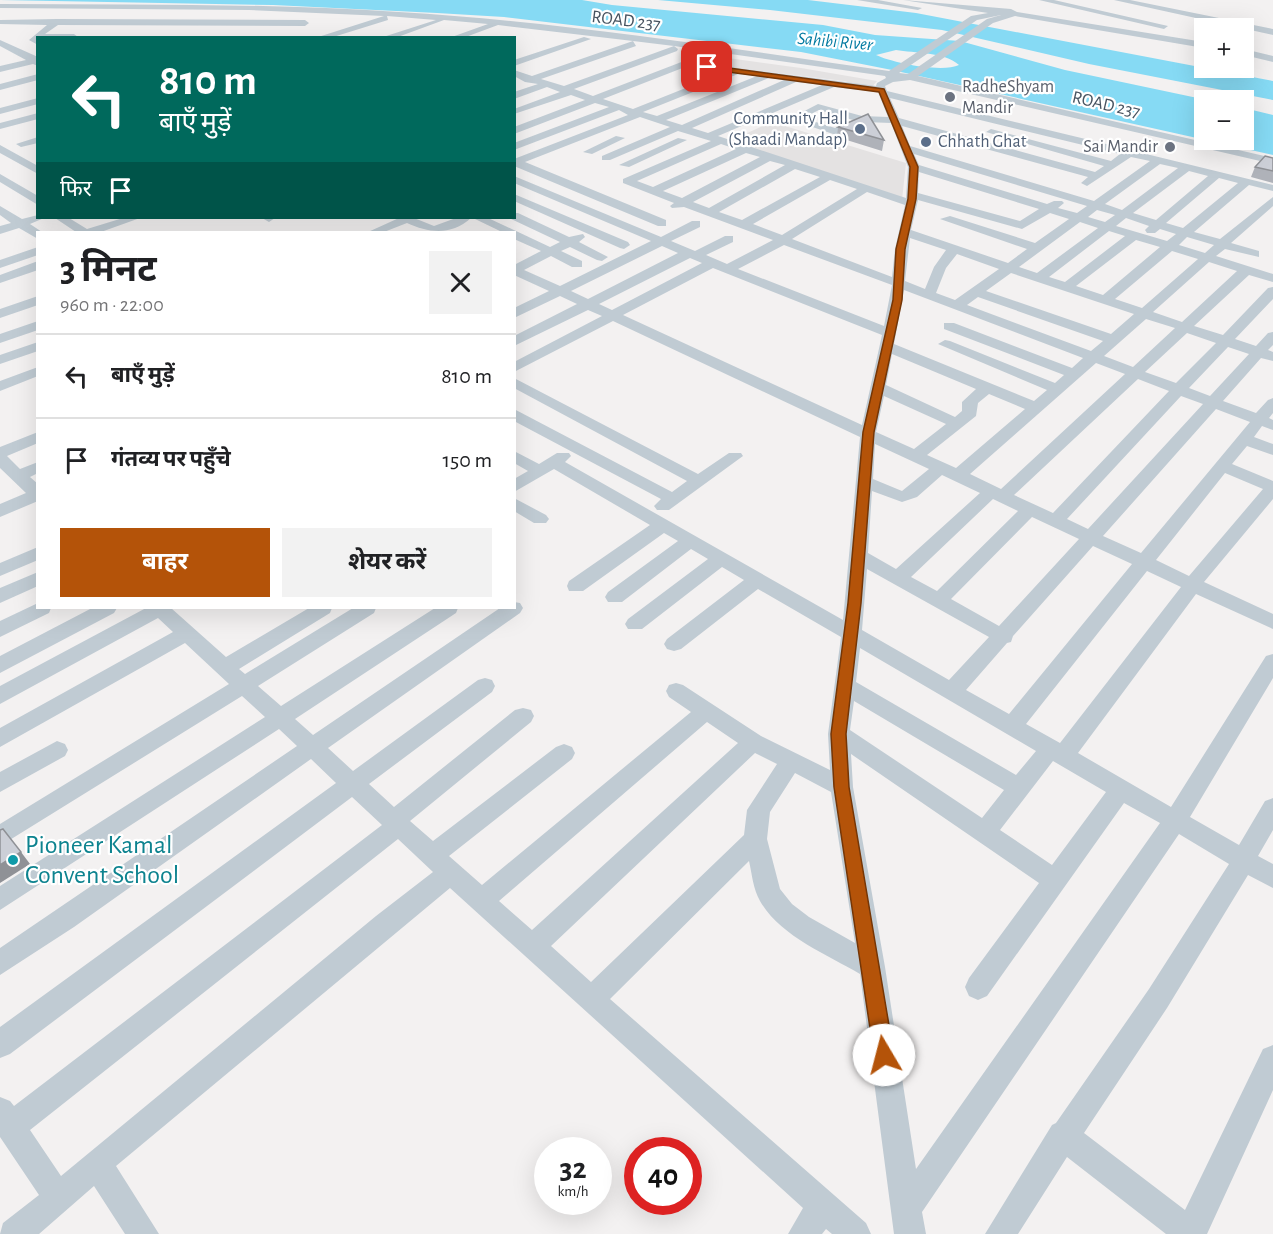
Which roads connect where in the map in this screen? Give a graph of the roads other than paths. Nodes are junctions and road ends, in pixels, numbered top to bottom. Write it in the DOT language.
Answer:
graph roads {
  1 [pos="861,0"];
  2 [pos="907,0"];
  3 [pos="923,0"];
  4 [pos="961,0"];
  5 [pos="985,0"];
  6 [pos="1044,0"];
  7 [pos="1079,0"];
  8 [pos="1119,0"];
  9 [pos="1161,0"];
  10 [pos="943,3"];
  11 [pos="0,6"];
  12 [pos="77,6"];
  13 [pos="1106,6"];
  14 [pos="249,8"];
  15 [pos="348,11"];
  16 [pos="1095,11"];
  17 [pos="399,14"];
  18 [pos="1001,16"];
  19 [pos="452,18"];
  20 [pos="0,22"];
  21 [pos="1272,22"];
  22 [pos="55,23"];
  23 [pos="219,23"];
  24 [pos="305,23"];
  25 [pos="502,23"];
  26 [pos="188,24"];
  27 [pos="1194,24"];
  28 [pos="1172,27"];
  29 [pos="550,28"];
  30 [pos="1258,29"];
  31 [pos="0,30"];
  32 [pos="45,30"];
  33 [pos="99,32"];
  34 [pos="1273,32"];
  35 [pos="150,33"];
  36 [pos="208,33"];
  37 [pos="246,33"];
  38 [pos="265,34"];
  39 [pos="40,36"];
  40 [pos="326,36"];
  41 [pos="391,36"];
  42 [pos="460,36"];
  43 [pos="523,36"];
  44 [pos="587,39"];
  45 [pos="1111,40"];
  46 [pos="607,41"];
  47 [pos="0,43"];
  48 [pos="1194,43"];
  49 [pos="633,44"];
  50 [pos="701,46"];
  51 [pos="658,47"];
  52 [pos="674,50"];
  53 [pos="1254,54"];
  54 [pos="1273,59"];
  55 [pos="36,62"];
  56 [pos="516,62"];
  57 [pos="3,66"];
  58 [pos="707,67"];
  59 [pos="736,71"];
  60 [pos="516,74"];
  61 [pos="516,74"];
  62 [pos="769,75"];
  63 [pos="34,78"];
  64 [pos="797,78"];
  65 [pos="530,79"];
  66 [pos="895,79"];
  67 [pos="516,83"];
  68 [pos="834,83"];
  69 [pos="549,85"];
  70 [pos="0,87"];
  71 [pos="569,92"];
  72 [pos="516,95"];
  73 [pos="36,96"];
  74 [pos="592,100"];
  75 [pos="36,102"];
  76 [pos="0,105"];
  77 [pos="611,106"];
  78 [pos="36,108"];
  79 [pos="0,111"];
  80 [pos="516,112"];
  81 [pos="840,113"];
  82 [pos="634,114"];
  83 [pos="978,116"];
  84 [pos="36,117"];
  85 [pos="0,118"];
  86 [pos="862,119"];
  87 [pos="541,120"];
  88 [pos="894,120"];
  89 [pos="654,123"];
  90 [pos="962,124"];
  91 [pos="0,126"];
  92 [pos="816,126"];
  93 [pos="36,128"];
  94 [pos="516,129"];
  95 [pos="679,129"];
  96 [pos="1149,132"];
  97 [pos="946,134"];
  98 [pos="628,135"];
  99 [pos="6,136"];
  100 [pos="700,136"];
  101 [pos="36,140"];
  102 [pos="718,142"];
  103 [pos="21,144"];
  104 [pos="516,146"];
  105 [pos="0,148"];
  106 [pos="743,150"];
  107 [pos="966,151"];
  108 [pos="588,152"];
  109 [pos="1132,152"];
  110 [pos="606,158"];
  111 [pos="767,158"];
  112 [pos="911,158"];
  113 [pos="1160,159"];
  114 [pos="1273,161"];
  115 [pos="516,163"];
  116 [pos="516,163"];
  117 [pos="625,165"];
  118 [pos="1113,165"];
  119 [pos="792,166"];
  120 [pos="1188,166"];
  121 [pos="26,171"];
  122 [pos="1217,174"];
  123 [pos="1097,176"];
  124 [pos="828,177"];
  125 [pos="951,178"];
  126 [pos="516,180"];
  127 [pos="1246,181"];
  128 [pos="1084,185"];
  129 [pos="1273,188"];
  130 [pos="866,189"];
  131 [pos="653,192"];
  132 [pos="1068,196"];
  133 [pos="516,198"];
  134 [pos="911,199"];
  135 [pos="1273,200"];
  136 [pos="36,201"];
  137 [pos="682,203"];
  138 [pos="947,204"];
  139 [pos="1096,206"];
  140 [pos="1050,208"];
  141 [pos="0,210"];
  142 [pos="552,213"];
  143 [pos="708,213"];
  144 [pos="1125,214"];
  145 [pos="516,217"];
  146 [pos="1080,218"];
  147 [pos="36,219"];
  148 [pos="64,219"];
  149 [pos="123,219"];
  150 [pos="404,219"];
  151 [pos="408,219"];
  152 [pos="463,219"];
  153 [pos="481,219"];
  154 [pos="946,219"];
  155 [pos="20,223"];
  156 [pos="530,223"];
  157 [pos="696,224"];
  158 [pos="1158,224"];
  159 [pos="743,225"];
  160 [pos="1107,227"];
  161 [pos="0,230"];
  162 [pos="82,231"];
  163 [pos="93,231"];
  164 [pos="376,231"];
  165 [pos="433,231"];
  166 [pos="437,231"];
  167 [pos="507,231"];
  168 [pos="515,231"];
  169 [pos="593,231"];
  170 [pos="904,232"];
  171 [pos="1186,232"];
  172 [pos="36,234"];
  173 [pos="516,235"];
  174 [pos="1139,237"];
  175 [pos="729,239"];
  176 [pos="782,240"];
  177 [pos="570,242"];
  178 [pos="662,242"];
  179 [pos="624,244"];
  180 [pos="1223,244"];
  181 [pos="1170,246"];
  182 [pos="0,247"];
  183 [pos="949,248"];
  184 [pos="1038,248"];
  185 [pos="36,252"];
  186 [pos="551,252"];
  187 [pos="1255,254"];
  188 [pos="692,255"];
  189 [pos="602,257"];
  190 [pos="15,258"];
  191 [pos="1208,258"];
  192 [pos="712,263"];
  193 [pos="0,264"];
  194 [pos="577,264"];
  195 [pos="36,266"];
  196 [pos="1010,268"];
  197 [pos="516,269"];
  198 [pos="727,270"];
  199 [pos="1246,270"];
  200 [pos="516,271"];
  201 [pos="1039,278"];
  202 [pos="1273,278"];
  203 [pos="0,279"];
  204 [pos="898,284"];
  205 [pos="982,287"];
  206 [pos="1065,288"];
  207 [pos="1273,291"];
  208 [pos="561,292"];
  209 [pos="928,295"];
  210 [pos="36,301"];
  211 [pos="1104,301"];
  212 [pos="588,304"];
  213 [pos="960,307"];
  214 [pos="516,313"];
  215 [pos="0,314"];
  216 [pos="1142,314"];
  217 [pos="613,316"];
  218 [pos="36,326"];
  219 [pos="949,326"];
  220 [pos="1183,327"];
  221 [pos="1124,330"];
  222 [pos="1273,336"];
  223 [pos="0,339"];
  224 [pos="890,340"];
  225 [pos="1113,340"];
  226 [pos="516,341"];
  227 [pos="1227,341"];
  228 [pos="945,344"];
  229 [pos="36,347"];
  230 [pos="1266,354"];
  231 [pos="1095,356"];
  232 [pos="0,360"];
  233 [pos="516,367"];
  234 [pos="941,368"];
  235 [pos="36,372"];
  236 [pos="1137,372"];
  237 [pos="1076,374"];
  238 [pos="516,383"];
  239 [pos="0,386"];
  240 [pos="987,387"];
  241 [pos="879,388"];
  242 [pos="1057,389"];
  243 [pos="1182,389"];
  244 [pos="1213,402"];
  245 [pos="1273,403"];
  246 [pos="1037,408"];
  247 [pos="516,415"];
  248 [pos="958,423"];
  249 [pos="1266,423"];
  250 [pos="603,430"];
  251 [pos="868,432"];
  252 [pos="36,438"];
  253 [pos="1244,439"];
  254 [pos="577,447"];
  255 [pos="1273,450"];
  256 [pos="0,453"];
  257 [pos="917,454"];
  258 [pos="735,456"];
  259 [pos="516,457"];
  260 [pos="0,459"];
  261 [pos="547,466"];
  262 [pos="942,466"];
  263 [pos="1222,466"];
  264 [pos="36,468"];
  265 [pos="960,474"];
  266 [pos="18,476"];
  267 [pos="699,481"];
  268 [pos="864,481"];
  269 [pos="516,486"];
  270 [pos="1273,487"];
  271 [pos="36,492"];
  272 [pos="998,493"];
  273 [pos="36,495"];
  274 [pos="673,499"];
  275 [pos="516,504"];
  276 [pos="1031,508"];
  277 [pos="0,511"];
  278 [pos="540,519"];
  279 [pos="656,521"];
  280 [pos="1056,521"];
  281 [pos="1093,539"];
  282 [pos="690,542"];
  283 [pos="36,554"];
  284 [pos="857,555"];
  285 [pos="720,559"];
  286 [pos="1142,562"];
  287 [pos="0,570"];
  288 [pos="898,578"];
  289 [pos="36,579"];
  290 [pos="757,580"];
  291 [pos="1194,585"];
  292 [pos="576,586"];
  293 [pos="0,596"];
  294 [pos="615,597"];
  295 [pos="939,600"];
  296 [pos="40,609"];
  297 [pos="105,609"];
  298 [pos="158,609"];
  299 [pos="161,609"];
  300 [pos="321,609"];
  301 [pos="365,609"];
  302 [pos="447,609"];
  303 [pos="510,609"];
  304 [pos="1273,622"];
  305 [pos="635,624"];
  306 [pos="0,630"];
  307 [pos="186,633"];
  308 [pos="850,634"];
  309 [pos="1004,636"];
  310 [pos="674,644"];
  311 [pos="1273,661"];
  312 [pos="0,665"];
  313 [pos="224,668"];
  314 [pos="844,685"];
  315 [pos="485,686"];
  316 [pos="243,687"];
  317 [pos="952,691"];
  318 [pos="676,692"];
  319 [pos="0,696"];
  320 [pos="706,711"];
  321 [pos="281,716"];
  322 [pos="523,716"];
  323 [pos="1012,726"];
  324 [pos="839,734"];
  325 [pos="0,738"];
  326 [pos="753,742"];
  327 [pos="312,745"];
  328 [pos="57,750"];
  329 [pos="1057,752"];
  330 [pos="564,753"];
  331 [pos="790,762"];
  332 [pos="0,783"];
  333 [pos="354,783"];
  334 [pos="842,787"];
  335 [pos="1019,788"];
  336 [pos="1122,788"];
  337 [pos="1273,808"];
  338 [pos="1176,819"];
  339 [pos="397,822"];
  340 [pos="984,832"];
  341 [pos="0,836"];
  342 [pos="755,839"];
  343 [pos="1244,861"];
  344 [pos="443,864"];
  345 [pos="1273,877"];
  346 [pos="1055,880"];
  347 [pos="0,899"];
  348 [pos="482,900"];
  349 [pos="533,946"];
  350 [pos="0,963"];
  351 [pos="872,967"];
  352 [pos="978,987"];
  353 [pos="591,1000"];
  354 [pos="0,1044"];
  355 [pos="1273,1059"];
  356 [pos="5,1119"];
  357 [pos="1062,1135"];
  358 [pos="97,1163"];
  359 [pos="59,1199"];
  360 [pos="823,1206"];
  361 [pos="908,1222"];
  362 [pos="138,1232"];
  363 [pos="14,1234"];
  364 [pos="804,1234"];
  365 [pos="855,1234"];
  366 [pos="1001,1234"];
  367 [pos="1190,1234"];
  1 -- 18 [label="street"];
  2 -- 10 [label="street"];
  3 -- 10 [label="street"];
  4 -- 5 [label="street"];
  6 -- 16 [label="street"];
  7 -- 13 [label="street"];
  8 -- 13 [label="street"];
  8 -- 30 [label="street"];
  9 -- 21 [label="street"];
  10 -- 18 [label="street"];
  11 -- 12 [label="street, ROAD 237"];
  12 -- 14 [label="street, ROAD 237"];
  12 -- 22 [label="street"];
  13 -- 16 [label="street"];
  13 -- 27 [label="street"];
  14 -- 15 [label="street, ROAD 237"];
  14 -- 26 [label="street"];
  15 -- 17 [label="street, ROAD 237"];
  15 -- 24 [label="street"];
  16 -- 28 [label="street"];
  17 -- 19 [label="street, ROAD 237"];
  17 -- 40 [label="street"];
  18 -- 45 [label="street"];
  18 -- 48 [label="street"];
  18 -- 66 [label="street"];
  18 -- 66 [label="street"];
  19 -- 25 [label="street, ROAD 237"];
  19 -- 41 [label="street"];
  20 -- 22 [label="street"];
  21 -- 30 [label="street"];
  22 -- 26 [label="street"];
  22 -- 32 [label="street"];
  23 -- 24 [label="street"];
  23 -- 26 [label="street"];
  23 -- 37 [label="street"];
  24 -- 38 [label="street"];
  25 -- 29 [label="street, ROAD 237"];
  25 -- 42 [label="street"];
  26 -- 35 [label="street"];
  26 -- 36 [label="street"];
  29 -- 43 [label="street"];
  29 -- 50 [label="street, ROAD 237"];
  30 -- 34 [label="street"];
  31 -- 32 [label="street"];
  32 -- 33 [label="street"];
  32 -- 39 [label="street"];
  44 -- 56 [label="street"];
  46 -- 60 [label="street"];
  47 -- 55 [label="street"];
  49 -- 65 [label="street"];
  50 -- 66 [label="street, ROAD 237"];
  50 -- 71 [label="street"];
  51 -- 69 [label="street"];
  52 -- 71 [label="street"];
  53 -- 54 [label="street"];
  55 -- 57 [label="street"];
  57 -- 63 [label="street"];
  58 -- 59 [label="street"];
  58 -- 74 [label="street"];
  58 -- 77 [label="street"];
  59 -- 62 [label="street"];
  59 -- 82 [label="street"];
  61 -- 65 [label="street"];
  62 -- 64 [label="street"];
  62 -- 89 [label="street"];
  63 -- 70 [label="street"];
  64 -- 68 [label="street"];
  64 -- 95 [label="street"];
  65 -- 67 [label="street"];
  65 -- 69 [label="street"];
  66 -- 68 [label="street"];
  66 -- 83 [label="street"];
  66 -- 88 [label="street"];
  66 -- 96 [label="street, ROAD 237"];
  68 -- 100 [label="street"];
  69 -- 71 [label="street"];
  69 -- 72 [label="street"];
  71 -- 74 [label="street"];
  71 -- 80 [label="street"];
  73 -- 76 [label="street"];
  74 -- 77 [label="street"];
  74 -- 87 [label="street"];
  75 -- 79 [label="street"];
  77 -- 82 [label="street"];
  77 -- 104 [label="street"];
  78 -- 85 [label="street"];
  80 -- 87 [label="street"];
  81 -- 86 [label="street"];
  81 -- 92 [label="street"];
  81 -- 92 [label="street"];
  82 -- 89 [label="street"];
  82 -- 115 [label="street"];
  83 -- 90 [label="street"];
  83 -- 109 [label="street"];
  84 -- 91 [label="street"];
  86 -- 88 [label="street"];
  86 -- 92 [label="street"];
  87 -- 94 [label="street"];
  88 -- 97 [label="street"];
  88 -- 112 [label="street"];
  89 -- 95 [label="street"];
  90 -- 97 [label="street"];
  90 -- 118 [label="street"];
  93 -- 99 [label="street"];
  95 -- 100 [label="street"];
  95 -- 110 [label="street"];
  96 -- 109 [label="street"];
  96 -- 114 [label="street, ROAD 237"];
  97 -- 123 [label="street"];
  98 -- 108 [label="street"];
  100 -- 102 [label="street"];
  100 -- 117 [label="street"];
  101 -- 103 [label="street"];
  102 -- 106 [label="street"];
  102 -- 131 [label="street"];
  105 -- 121 [label="street"];
  106 -- 111 [label="street"];
  106 -- 131 [label="street"];
  107 -- 128 [label="street"];
  109 -- 113 [label="street"];
  109 -- 118 [label="street"];
  111 -- 119 [label="street"];
  111 -- 137 [label="street"];
  112 -- 125 [label="street"];
  112 -- 132 [label="street"];
  112 -- 134 [label="street"];
  113 -- 120 [label="street"];
  113 -- 139 [label="street"];
  116 -- 137 [label="street"];
  118 -- 123 [label="street"];
  119 -- 124 [label="street"];
  119 -- 143 [label="street"];
  120 -- 122 [label="street"];
  120 -- 144 [label="street"];
  121 -- 136 [label="street"];
  122 -- 127 [label="street"];
  122 -- 158 [label="street"];
  123 -- 128 [label="street"];
  124 -- 130 [label="street"];
  124 -- 159 [label="street"];
  125 -- 138 [label="street"];
  125 -- 140 [label="street"];
  126 -- 178 [label="street"];
  127 -- 129 [label="street"];
  127 -- 171 [label="street"];
  128 -- 132 [label="street"];
  130 -- 134 [label="street"];
  130 -- 176 [label="street"];
  131 -- 137 [label="street"];
  132 -- 139 [label="street"];
  132 -- 140 [label="street"];
  133 -- 142 [label="street"];
  134 -- 138 [label="street"];
  134 -- 170 [label="street"];
  135 -- 180 [label="street"];
  137 -- 143 [label="street"];
  138 -- 140 [label="street"];
  138 -- 154 [label="street"];
  139 -- 144 [label="street"];
  139 -- 146 [label="street"];
  140 -- 146 [label="street"];
  141 -- 155 [label="street"];
  142 -- 156 [label="street"];
  142 -- 169 [label="street"];
  143 -- 159 [label="street"];
  144 -- 158 [label="street"];
  144 -- 160 [label="street"];
  145 -- 156 [label="street"];
  146 -- 160 [label="street"];
  146 -- 184 [label="street"];
  147 -- 155 [label="street"];
  148 -- 162 [label="street"];
  149 -- 163 [label="street"];
  150 -- 164 [label="street"];
  151 -- 165 [label="street"];
  152 -- 166 [label="street"];
  153 -- 167 [label="street"];
  154 -- 183 [label="street"];
  154 -- 184 [label="street"];
  155 -- 161 [label="street"];
  155 -- 172 [label="street"];
  156 -- 168 [label="street"];
  156 -- 177 [label="street"];
  157 -- 178 [label="street"];
  158 -- 171 [label="street"];
  158 -- 174 [label="street"];
  159 -- 176 [label="street"];
  160 -- 174 [label="street"];
  160 -- 201 [label="street"];
  169 -- 177 [label="street"];
  169 -- 179 [label="street"];
  170 -- 183 [label="street"];
  170 -- 204 [label="street"];
  171 -- 180 [label="street"];
  171 -- 181 [label="street"];
  173 -- 186 [label="street"];
  174 -- 181 [label="street"];
  174 -- 206 [label="street"];
  175 -- 188 [label="street"];
  176 -- 198 [label="street"];
  176 -- 204 [label="street"];
  177 -- 186 [label="street"];
  177 -- 189 [label="street"];
  178 -- 188 [label="street"];
  178 -- 208 [label="street"];
  180 -- 187 [label="street"];
  180 -- 191 [label="street"];
  181 -- 191 [label="street"];
  181 -- 211 [label="street"];
  182 -- 190 [label="street"];
  183 -- 196 [label="street"];
  183 -- 209 [label="street"];
  184 -- 196 [label="street"];
  185 -- 190 [label="street"];
  186 -- 194 [label="street"];
  186 -- 197 [label="street"];
  188 -- 192 [label="street"];
  188 -- 212 [label="street"];
  190 -- 193 [label="street"];
  191 -- 199 [label="street"];
  191 -- 216 [label="street"];
  192 -- 198 [label="street"];
  192 -- 217 [label="street"];
  195 -- 203 [label="street"];
  196 -- 201 [label="street"];
  196 -- 205 [label="street"];
  198 -- 224 [label="street"];
  199 -- 202 [label="street"];
  199 -- 220 [label="street"];
  200 -- 208 [label="street"];
  201 -- 206 [label="street"];
  204 -- 209 [label="street"];
  204 -- 224 [label="street"];
  205 -- 213 [label="street"];
  205 -- 221 [label="street"];
  205 -- 225 [label="street"];
  206 -- 211 [label="street"];
  207 -- 227 [label="street"];
  208 -- 212 [label="street"];
  208 -- 214 [label="street"];
  209 -- 213 [label="street"];
  210 -- 215 [label="street"];
  211 -- 216 [label="street"];
  212 -- 217 [label="street"];
  212 -- 226 [label="street"];
  213 -- 219 [label="street"];
  213 -- 231 [label="street"];
  216 -- 220 [label="street"];
  216 -- 221 [label="street"];
  217 -- 233 [label="street"];
  217 -- 251 [label="street"];
  218 -- 223 [label="street"];
  219 -- 228 [label="street"];
  219 -- 237 [label="street"];
  220 -- 227 [label="street"];
  220 -- 236 [label="street"];
  221 -- 225 [label="street"];
  222 -- 230 [label="street"];
  224 -- 234 [label="street"];
  224 -- 241 [label="street"];
  225 -- 231 [label="street"];
  227 -- 230 [label="street"];
  227 -- 243 [label="street"];
  228 -- 234 [label="street"];
  228 -- 242 [label="street"];
  229 -- 232 [label="street"];
  230 -- 244 [label="street"];
  231 -- 236 [label="street"];
  231 -- 237 [label="street"];
  234 -- 240 [label="street"];
  235 -- 239 [label="street"];
  236 -- 243 [label="street"];
  236 -- 272 [label="street"];
  237 -- 242 [label="street"];
  238 -- 250 [label="street"];
  240 -- 246 [label="street"];
  240 -- 248 [label="street"];
  241 -- 248 [label="street"];
  241 -- 251 [label="street"];
  242 -- 246 [label="street"];
  243 -- 244 [label="street"];
  243 -- 280 [label="street"];
  244 -- 249 [label="street"];
  244 -- 281 [label="street"];
  245 -- 249 [label="street"];
  246 -- 265 [label="street"];
  247 -- 254 [label="street"];
  248 -- 257 [label="street"];
  249 -- 253 [label="street"];
  250 -- 254 [label="street"];
  250 -- 267 [label="street"];
  251 -- 257 [label="street"];
  251 -- 268 [label="street"];
  252 -- 256 [label="street"];
  253 -- 255 [label="street"];
  253 -- 263 [label="street"];
  254 -- 261 [label="street"];
  254 -- 274 [label="street"];
  257 -- 262 [label="street"];
  258 -- 267 [label="street"];
  259 -- 261 [label="street"];
  260 -- 266 [label="street"];
  261 -- 269 [label="street"];
  261 -- 279 [label="street"];
  262 -- 265 [label="street"];
  262 -- 268 [label="street"];
  263 -- 270 [label="street"];
  263 -- 286 [label="street"];
  264 -- 266 [label="street"];
  265 -- 272 [label="street"];
  266 -- 271 [label="street"];
  267 -- 274 [label="street"];
  268 -- 284 [label="street"];
  270 -- 291 [label="street"];
  272 -- 276 [label="street"];
  272 -- 288 [label="street"];
  273 -- 277 [label="street"];
  274 -- 279 [label="street"];
  275 -- 278 [label="street"];
  276 -- 280 [label="street"];
  276 -- 295 [label="street"];
  279 -- 282 [label="street"];
  279 -- 292 [label="street"];
  280 -- 281 [label="street"];
  281 -- 286 [label="street"];
  281 -- 309 [label="street"];
  282 -- 285 [label="street"];
  282 -- 294 [label="street"];
  283 -- 287 [label="street"];
  284 -- 288 [label="street"];
  284 -- 308 [label="street"];
  285 -- 290 [label="street"];
  285 -- 305 [label="street"];
  286 -- 291 [label="street"];
  286 -- 323 [label="street"];
  288 -- 295 [label="street"];
  289 -- 293 [label="street"];
  290 -- 308 [label="street"];
  290 -- 310 [label="street"];
  291 -- 304 [label="street"];
  291 -- 329 [label="street"];
  295 -- 309 [label="street"];
  296 -- 306 [label="street"];
  297 -- 312 [label="street"];
  298 -- 319 [label="street"];
  299 -- 307 [label="street"];
  300 -- 313 [label="street"];
  301 -- 316 [label="street"];
  302 -- 321 [label="street"];
  303 -- 327 [label="street"];
  307 -- 313 [label="street"];
  307 -- 325 [label="street"];
  308 -- 314 [label="street"];
  308 -- 317 [label="street"];
  309 -- 317 [label="street"];
  311 -- 338 [label="street"];
  313 -- 316 [label="street"];
  314 -- 324 [label="street"];
  314 -- 335 [label="street"];
  315 -- 333 [label="street"];
  316 -- 321 [label="street"];
  316 -- 341 [label="street"];
  317 -- 323 [label="street"];
  318 -- 320 [label="street"];
  320 -- 326 [label="street"];
  320 -- 348 [label="street"];
  321 -- 327 [label="street"];
  321 -- 347 [label="street"];
  322 -- 339 [label="street"];
  323 -- 329 [label="street"];
  324 -- 334 [label="street"];
  324 -- 340 [label="street"];
  326 -- 331 [label="street"];
  326 -- 349 [label="street"];
  327 -- 333 [label="street"];
  327 -- 350 [label="street"];
  328 -- 332 [label="street"];
  329 -- 335 [label="street"];
  329 -- 336 [label="street"];
  330 -- 344 [label="street"];
  331 -- 334 [label="street"];
  331 -- 342 [label="street"];
  333 -- 339 [label="street"];
  333 -- 354 [label="street"];
  334 -- 351 [label="street"];
  335 -- 340 [label="street"];
  336 -- 338 [label="street"];
  336 -- 346 [label="street"];
  337 -- 343 [label="street"];
  338 -- 343 [label="street"];
  338 -- 361 [label="street"];
  339 -- 344 [label="street"];
  339 -- 356 [label="street"];
  340 -- 346 [label="street"];
  342 -- 351 [label="street"];
  342 -- 353 [label="street"];
  343 -- 345 [label="street"];
  343 -- 357 [label="street"];
  344 -- 348 [label="street"];
  344 -- 358 [label="street"];
  346 -- 352 [label="street"];
  348 -- 349 [label="street"];
  349 -- 353 [label="street"];
  351 -- 361 [label="street"];
  353 -- 360 [label="street"];
  355 -- 367 [label="street"];
  356 -- 359 [label="street"];
  357 -- 366 [label="street"];
  357 -- 367 [label="street"];
  358 -- 359 [label="street"];
  358 -- 362 [label="street"];
  359 -- 363 [label="street"];
  360 -- 364 [label="street"];
  360 -- 365 [label="street"];
}
